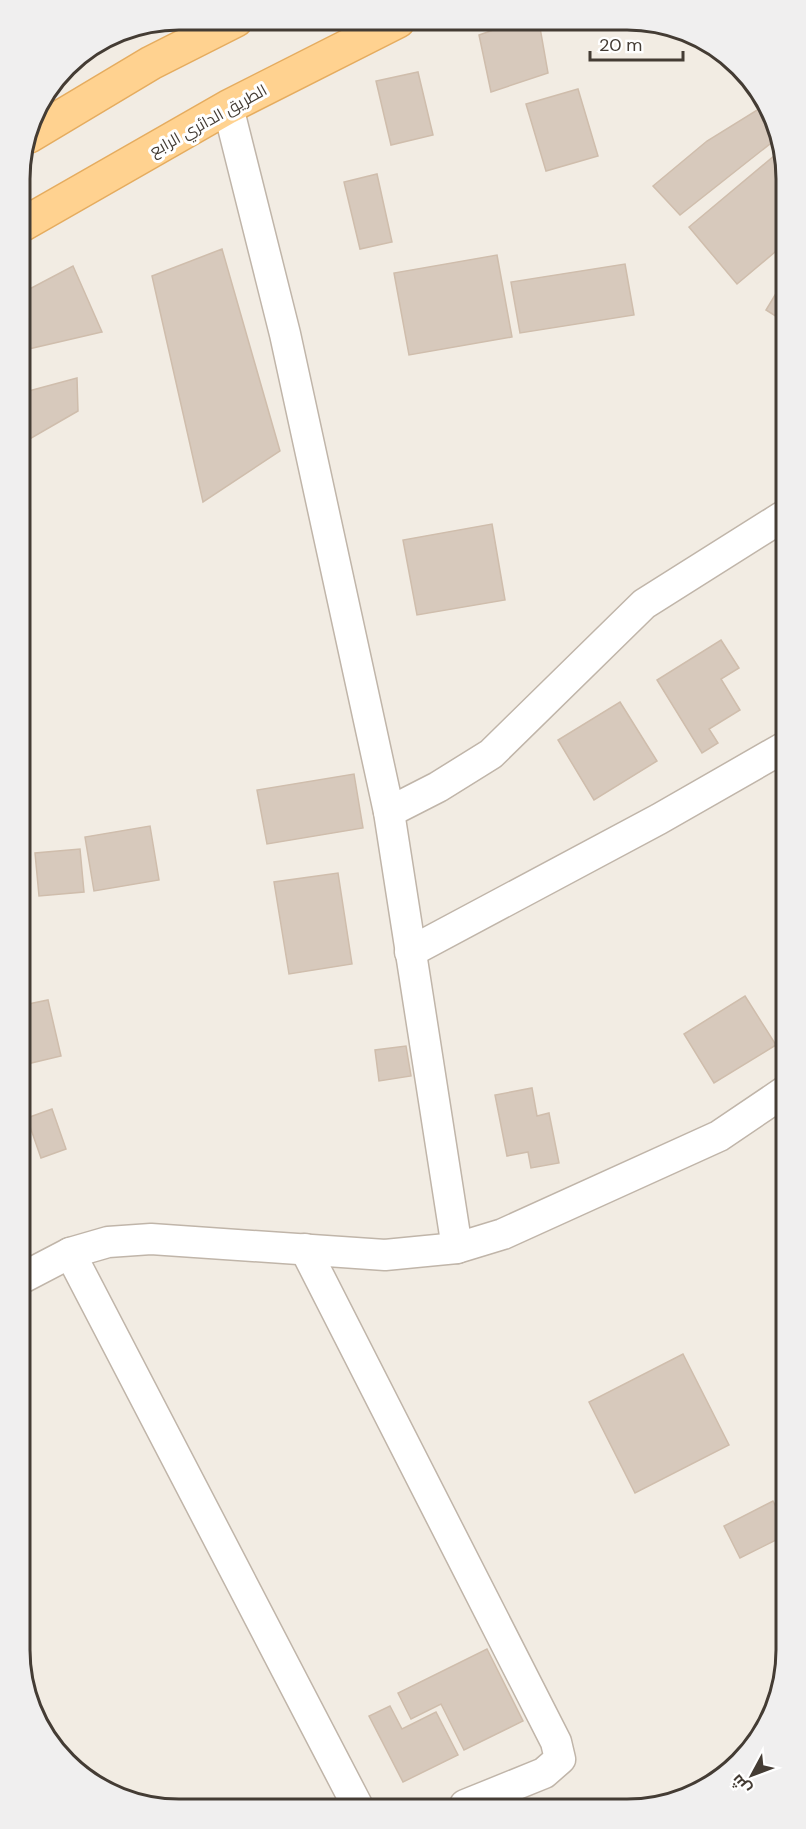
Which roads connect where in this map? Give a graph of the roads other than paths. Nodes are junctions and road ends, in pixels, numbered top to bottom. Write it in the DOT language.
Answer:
graph roads {
  1 [pos="216,30"];
  2 [pos="381,30"];
  3 [pos="228,107"];
  4 [pos="38,130"];
  5 [pos="30,220"];
  6 [pos="776,522"];
  7 [pos="776,752"];
  8 [pos="389,812"];
  9 [pos="410,952"];
  10 [pos="776,1097"];
  11 [pos="458,1248"];
  12 [pos="305,1249"];
  13 [pos="70,1253"];
  14 [pos="30,1273"];
  15 [pos="353,1799"];
  16 [pos="480,1799"];
  1 -- 4 [label="main road"];
  2 -- 3 [label="main road, الطريق الدائري الرابع"];
  3 -- 5 [label="main road, الطريق الدائري الرابع"];
  3 -- 8 [label="street"];
  6 -- 8 [label="street"];
  7 -- 9 [label="street"];
  8 -- 9 [label="street"];
  9 -- 11 [label="street"];
  10 -- 11 [label="street"];
  11 -- 12 [label="street"];
  12 -- 13 [label="street"];
  12 -- 16 [label="street"];
  13 -- 14 [label="street"];
  13 -- 15 [label="street"];
}
